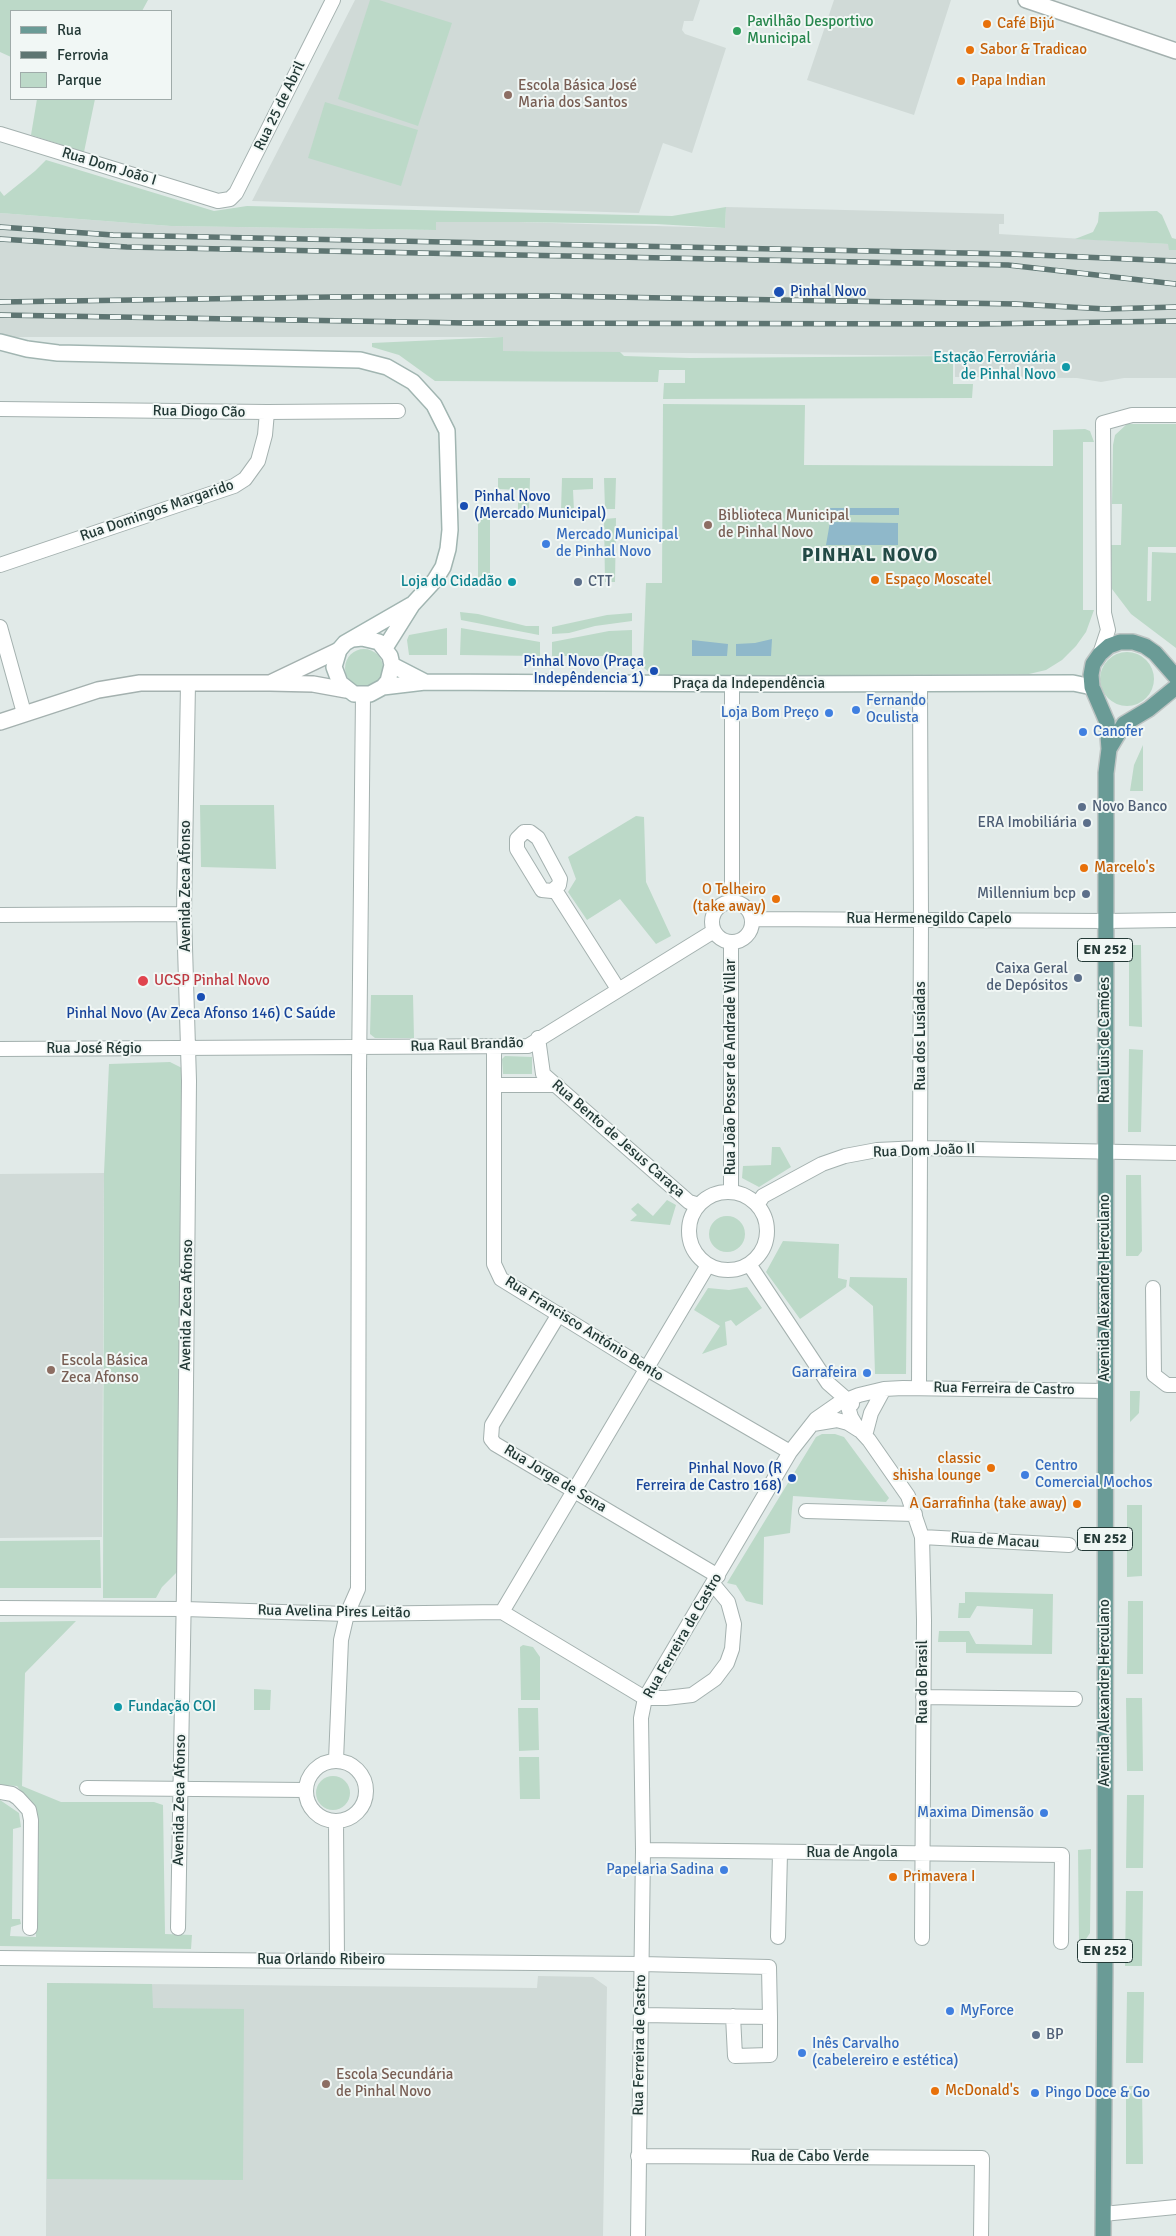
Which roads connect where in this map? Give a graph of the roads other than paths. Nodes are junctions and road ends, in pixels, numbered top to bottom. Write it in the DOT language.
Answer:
graph roads {
  1 [pos="333,0"];
  2 [pos="1026,0"];
  3 [pos="1176,51"];
  4 [pos="0,134"];
  5 [pos="218,201"];
  6 [pos="0,342"];
  7 [pos="0,409"];
  8 [pos="398,411"];
  9 [pos="267,412"];
  10 [pos="1176,415"];
  11 [pos="0,565"];
  12 [pos="412,605"];
  13 [pos="1107,623"];
  14 [pos="0,627"];
  15 [pos="353,639"];
  16 [pos="1133,642"];
  17 [pos="385,648"];
  18 [pos="339,650"];
  19 [pos="1097,659"];
  20 [pos="1162,664"];
  21 [pos="392,665"];
  22 [pos="1176,677"];
  23 [pos="426,682"];
  24 [pos="188,683"];
  25 [pos="270,683"];
  26 [pos="1073,683"];
  27 [pos="732,684"];
  28 [pos="920,684"];
  29 [pos="1176,686"];
  30 [pos="383,687"];
  31 [pos="346,690"];
  32 [pos="1094,693"];
  33 [pos="363,695"];
  34 [pos="1158,700"];
  35 [pos="24,713"];
  36 [pos="1138,714"];
  37 [pos="0,722"];
  38 [pos="1109,749"];
  39 [pos="555,890"];
  40 [pos="732,902"];
  41 [pos="184,914"];
  42 [pos="0,915"];
  43 [pos="753,919"];
  44 [pos="921,919"];
  45 [pos="1176,920"];
  46 [pos="1106,921"];
  47 [pos="714,931"];
  48 [pos="731,943"];
  49 [pos="618,989"];
  50 [pos="538,1038"];
  51 [pos="494,1047"];
  52 [pos="359,1048"];
  53 [pos="0,1049"];
  54 [pos="188,1049"];
  55 [pos="495,1085"];
  56 [pos="557,1085"];
  57 [pos="920,1148"];
  58 [pos="1105,1151"];
  59 [pos="1176,1153"];
  60 [pos="731,1192"];
  61 [pos="699,1205"];
  62 [pos="757,1205"];
  63 [pos="749,1264"];
  64 [pos="708,1265"];
  65 [pos="1153,1288"];
  66 [pos="559,1314"];
  67 [pos="646,1369"];
  68 [pos="1171,1385"];
  69 [pos="919,1387"];
  70 [pos="884,1389"];
  71 [pos="1105,1391"];
  72 [pos="846,1400"];
  73 [pos="812,1424"];
  74 [pos="865,1434"];
  75 [pos="790,1452"];
  76 [pos="574,1491"];
  77 [pos="806,1511"];
  78 [pos="915,1514"];
  79 [pos="922,1537"];
  80 [pos="1069,1545"];
  81 [pos="716,1580"];
  82 [pos="0,1608"];
  83 [pos="184,1609"];
  84 [pos="502,1612"];
  85 [pos="347,1614"];
  86 [pos="923,1697"];
  87 [pos="645,1698"];
  88 [pos="1074,1699"];
  89 [pos="336,1760"];
  90 [pos="87,1788"];
  91 [pos="180,1788"];
  92 [pos="305,1790"];
  93 [pos="0,1792"];
  94 [pos="336,1821"];
  95 [pos="643,1850"];
  96 [pos="780,1853"];
  97 [pos="922,1853"];
  98 [pos="30,1928"];
  99 [pos="178,1928"];
  100 [pos="778,1937"];
  101 [pos="922,1938"];
  102 [pos="1061,1942"];
  103 [pos="0,1958"];
  104 [pos="337,1960"];
  105 [pos="641,1964"];
  106 [pos="641,2015"];
  107 [pos="733,2016"];
  108 [pos="770,2017"];
  109 [pos="638,2156"];
  110 [pos="1176,2207"];
  111 [pos="1103,2214"];
  112 [pos="638,2236"];
  113 [pos="981,2236"];
  114 [pos="1103,2236"];
  1 -- 5 [label="street, Rua 25 de Abril"];
  2 -- 3 [label="main road"];
  4 -- 5 [label="street, Rua Dom João I"];
  6 -- 12 [label="main road"];
  7 -- 9 [label="street, Rua Diogo Cão"];
  8 -- 9 [label="street, Rua Diogo Cão"];
  9 -- 11 [label="street, Rua Domingos Margarido"];
  10 -- 13 [label="street"];
  12 -- 15 [label="main road"];
  12 -- 17 [label="main road"];
  13 -- 16 [label="street"];
  13 -- 19 [label="street"];
  14 -- 35 [label="street"];
  15 -- 17 [label="main road"];
  15 -- 18 [label="main road"];
  16 -- 19 [label="main road"];
  16 -- 20 [label="main road"];
  17 -- 21 [label="main road"];
  18 -- 25 [label="main road"];
  18 -- 31 [label="main road"];
  19 -- 26 [label="main road"];
  19 -- 32 [label="main road, Rua Luis de Camões / EN 252"];
  20 -- 22 [label="main road"];
  20 -- 34 [label="main road"];
  21 -- 23 [label="main road"];
  21 -- 30 [label="main road"];
  23 -- 27 [label="main road, Praça da Independência"];
  23 -- 30 [label="main road, Praça da Independência"];
  24 -- 25 [label="main road"];
  24 -- 35 [label="main road"];
  24 -- 41 [label="street, Avenida Zeca Afonso"];
  25 -- 31 [label="main road"];
  26 -- 28 [label="main road, Praça da Independência"];
  26 -- 32 [label="main road, Praça da Independência"];
  27 -- 28 [label="main road, Praça da Independência"];
  27 -- 40 [label="street"];
  28 -- 44 [label="street, Rua dos Lusíadas"];
  29 -- 34 [label="main road, Rua Luis de Camões / EN 252"];
  30 -- 33 [label="main road"];
  31 -- 33 [label="main road"];
  32 -- 36 [label="main road"];
  32 -- 38 [label="main road, Rua Luis de Camões / EN 252"];
  33 -- 52 [label="street"];
  34 -- 36 [label="main road, Rua Luis de Camões / EN 252"];
  35 -- 37 [label="main road"];
  36 -- 38 [label="main road, Rua Luis de Camões / EN 252"];
  38 -- 46 [label="main road, Rua Luis de Camões / EN 252"];
  39 -- 49 [label="street"];
  40 -- 43 [label="street"];
  40 -- 47 [label="street"];
  41 -- 42 [label="street"];
  41 -- 54 [label="street, Avenida Zeca Afonso"];
  43 -- 44 [label="street, Rua Hermenegildo Capelo"];
  43 -- 48 [label="street"];
  44 -- 46 [label="street, Rua Hermenegildo Capelo"];
  44 -- 57 [label="street, Rua dos Lusíadas"];
  45 -- 46 [label="street, Rua Hermenegildo Capelo"];
  46 -- 58 [label="main road, Rua Luis de Camões / EN 252"];
  47 -- 48 [label="street"];
  47 -- 49 [label="street, Rua Raul Brandão"];
  48 -- 60 [label="street, Rua João Posser de Andrade Villar"];
  49 -- 50 [label="street, Rua Raul Brandão"];
  50 -- 51 [label="street, Rua Raul Brandão"];
  50 -- 56 [label="street, Rua Bento de Jesus Caraça"];
  51 -- 52 [label="street, Rua Raul Brandão"];
  51 -- 55 [label="street, Rua Francisco António Bento"];
  52 -- 54 [label="street, Rua Raul Brandão"];
  52 -- 85 [label="street"];
  53 -- 54 [label="street, Rua José Régio"];
  54 -- 83 [label="street, Avenida Zeca Afonso"];
  55 -- 56 [label="street"];
  55 -- 66 [label="street, Rua Francisco António Bento"];
  56 -- 61 [label="street, Rua Bento de Jesus Caraça"];
  57 -- 58 [label="street, Rua Dom João II"];
  57 -- 62 [label="street, Rua Dom João II"];
  57 -- 69 [label="street, Rua dos Lusíadas"];
  58 -- 59 [label="street, Rua Dom João II"];
  58 -- 71 [label="main road, Avenida Alexandre Herculano / EN 252"];
  60 -- 61 [label="street"];
  60 -- 62 [label="street"];
  61 -- 64 [label="street"];
  62 -- 63 [label="street"];
  63 -- 64 [label="street"];
  63 -- 72 [label="street, Rua do Brasil"];
  64 -- 67 [label="street"];
  65 -- 68 [label="street"];
  66 -- 67 [label="street, Rua Francisco António Bento"];
  66 -- 76 [label="street, Rua Jorge de Sena"];
  67 -- 75 [label="street, Rua Francisco António Bento"];
  67 -- 76 [label="street"];
  69 -- 70 [label="street, Rua Ferreira de Castro"];
  69 -- 71 [label="street, Rua Ferreira de Castro"];
  70 -- 72 [label="street, Rua Ferreira de Castro"];
  70 -- 74 [label="street"];
  71 -- 111 [label="main road, Avenida Alexandre Herculano / EN 252"];
  72 -- 73 [label="street, Rua Ferreira de Castro"];
  72 -- 74 [label="street, Rua do Brasil"];
  73 -- 74 [label="street"];
  73 -- 75 [label="street, Rua Ferreira de Castro"];
  74 -- 78 [label="street, Rua do Brasil"];
  75 -- 81 [label="street, Rua Ferreira de Castro"];
  76 -- 81 [label="street, Rua Jorge de Sena"];
  76 -- 84 [label="street"];
  77 -- 78 [label="street"];
  78 -- 79 [label="street, Rua do Brasil"];
  79 -- 80 [label="street, Rua de Macau"];
  79 -- 86 [label="street, Rua do Brasil"];
  81 -- 87 [label="street, Rua Ferreira de Castro"];
  81 -- 87 [label="street"];
  82 -- 83 [label="street, Rua Avelina Pires Leitão"];
  83 -- 85 [label="street, Rua Avelina Pires Leitão"];
  83 -- 91 [label="street, Avenida Zeca Afonso"];
  84 -- 85 [label="street, Rua Avelina Pires Leitão"];
  84 -- 87 [label="street"];
  85 -- 89 [label="street"];
  86 -- 88 [label="street"];
  86 -- 97 [label="street, Rua do Brasil"];
  87 -- 95 [label="street, Rua Ferreira de Castro"];
  89 -- 92 [label="street"];
  89 -- 94 [label="street"];
  90 -- 91 [label="street"];
  91 -- 92 [label="street"];
  91 -- 99 [label="street, Avenida Zeca Afonso"];
  92 -- 94 [label="street"];
  93 -- 98 [label="street"];
  94 -- 104 [label="street"];
  95 -- 96 [label="street, Rua de Angola"];
  95 -- 105 [label="street, Rua Ferreira de Castro"];
  96 -- 97 [label="street, Rua de Angola"];
  96 -- 100 [label="street"];
  97 -- 101 [label="street, Rua do Brasil"];
  97 -- 102 [label="street, Rua de Angola"];
  103 -- 104 [label="street, Rua Orlando Ribeiro"];
  104 -- 105 [label="street, Rua Orlando Ribeiro"];
  105 -- 106 [label="street, Rua Ferreira de Castro"];
  105 -- 108 [label="street, Rua Orlando Ribeiro"];
  106 -- 107 [label="street"];
  106 -- 109 [label="street, Rua Ferreira de Castro"];
  107 -- 108 [label="street"];
  107 -- 108 [label="street"];
  109 -- 112 [label="street, Rua Ferreira de Castro"];
  109 -- 113 [label="street, Rua de Cabo Verde"];
  110 -- 111 [label="street"];
  111 -- 114 [label="main road, Avenida Alexandre Herculano / EN 252"];
}
